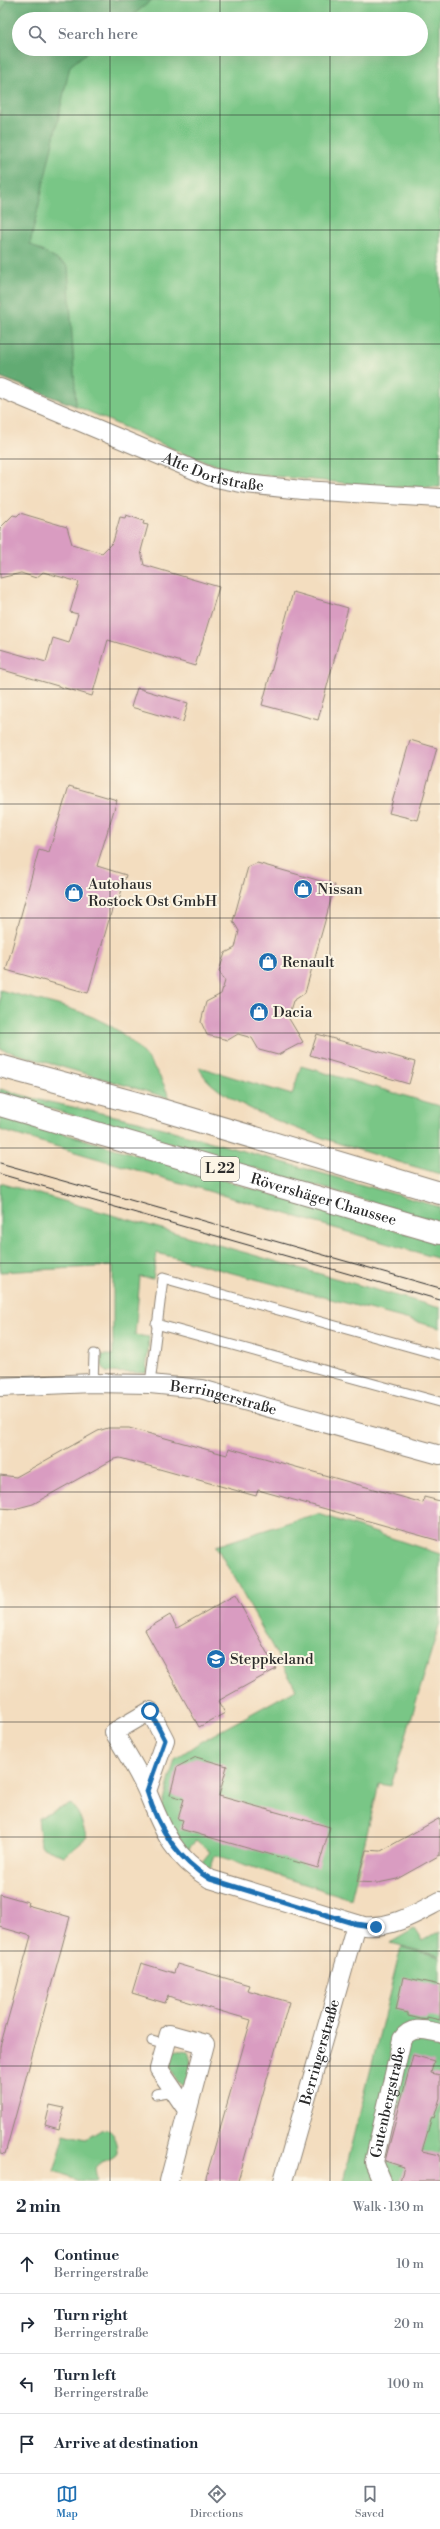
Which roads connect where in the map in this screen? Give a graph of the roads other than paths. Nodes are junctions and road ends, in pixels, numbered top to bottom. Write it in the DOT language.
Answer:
graph roads {
  1 [pos="0,388"];
  2 [pos="440,498"];
  3 [pos="0,1066"];
  4 [pos="0,1105"];
  5 [pos="440,1193"];
  6 [pos="440,1233"];
  7 [pos="156,1324"];
  8 [pos="94,1354"];
  9 [pos="440,1355"];
  10 [pos="93,1383"];
  11 [pos="150,1384"];
  12 [pos="0,1387"];
  13 [pos="440,1402"];
  14 [pos="440,1455"];
  15 [pos="147,1791"];
  16 [pos="440,1901"];
  17 [pos="356,1924"];
  18 [pos="440,2033"];
  19 [pos="174,2091"];
  20 [pos="156,2094"];
  21 [pos="187,2110"];
  22 [pos="168,2181"];
  23 [pos="283,2181"];
  24 [pos="382,2181"];
  1 -- 2 [label="street, Alte Dorfstraße"];
  3 -- 5 [label="main road"];
  4 -- 6 [label="main road, Rövershäger Chaussee / L 22"];
  7 -- 9 [label="lane"];
  7 -- 11 [label="lane"];
  7 -- 13 [label="lane"];
  8 -- 10 [label="lane"];
  10 -- 11 [label="street, Berringerstraße"];
  10 -- 12 [label="street, Berringerstraße"];
  11 -- 14 [label="street, Berringerstraße"];
  15 -- 17 [label="street"];
  16 -- 17 [label="street"];
  17 -- 23 [label="street, Berringerstraße"];
  18 -- 24 [label="street, Gutenbergstraße"];
  19 -- 20 [label="lane"];
  19 -- 21 [label="street"];
  19 -- 21 [label="street"];
  21 -- 22 [label="street"];
}
